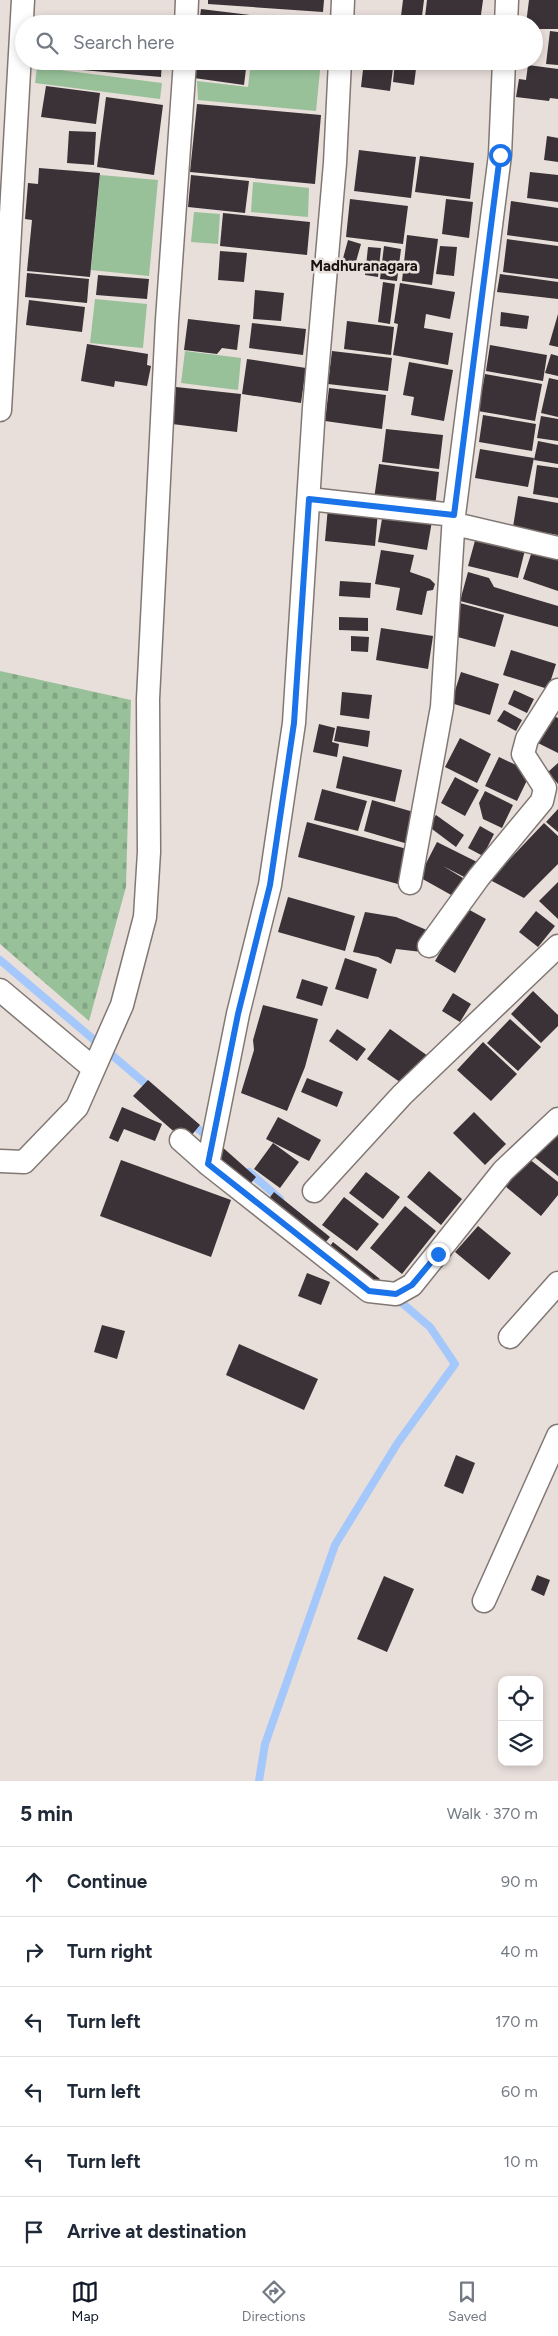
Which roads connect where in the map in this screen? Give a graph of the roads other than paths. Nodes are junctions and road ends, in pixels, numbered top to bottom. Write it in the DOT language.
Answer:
graph roads {
  1 [pos="23,0"];
  2 [pos="187,0"];
  3 [pos="343,0"];
  4 [pos="507,0"];
  5 [pos="22,15"];
  6 [pos="186,15"];
  7 [pos="342,15"];
  8 [pos="506,15"];
  9 [pos="19,70"];
  10 [pos="184,70"];
  11 [pos="340,70"];
  12 [pos="504,70"];
  13 [pos="0,409"];
  14 [pos="309,499"];
  15 [pos="454,519"];
  16 [pos="558,548"];
  17 [pos="558,690"];
  18 [pos="410,883"];
  19 [pos="429,946"];
  20 [pos="558,946"];
  21 [pos="0,990"];
  22 [pos="93,1068"];
  23 [pos="558,1119"];
  24 [pos="181,1140"];
  25 [pos="0,1161"];
  26 [pos="208,1164"];
  27 [pos="314,1191"];
  28 [pos="558,1283"];
  29 [pos="510,1337"];
  30 [pos="558,1436"];
  31 [pos="484,1601"];
  1 -- 5 [label="street"];
  2 -- 6 [label="street"];
  3 -- 7 [label="street"];
  4 -- 8 [label="street"];
  9 -- 13 [label="street"];
  10 -- 22 [label="street"];
  11 -- 14 [label="street"];
  12 -- 15 [label="street"];
  14 -- 15 [label="street"];
  14 -- 26 [label="street"];
  15 -- 16 [label="street"];
  15 -- 18 [label="street"];
  17 -- 19 [label="street"];
  20 -- 27 [label="street"];
  21 -- 22 [label="street"];
  22 -- 25 [label="street"];
  23 -- 26 [label="street"];
  24 -- 26 [label="street"];
  28 -- 29 [label="street"];
  30 -- 31 [label="street"];
}
